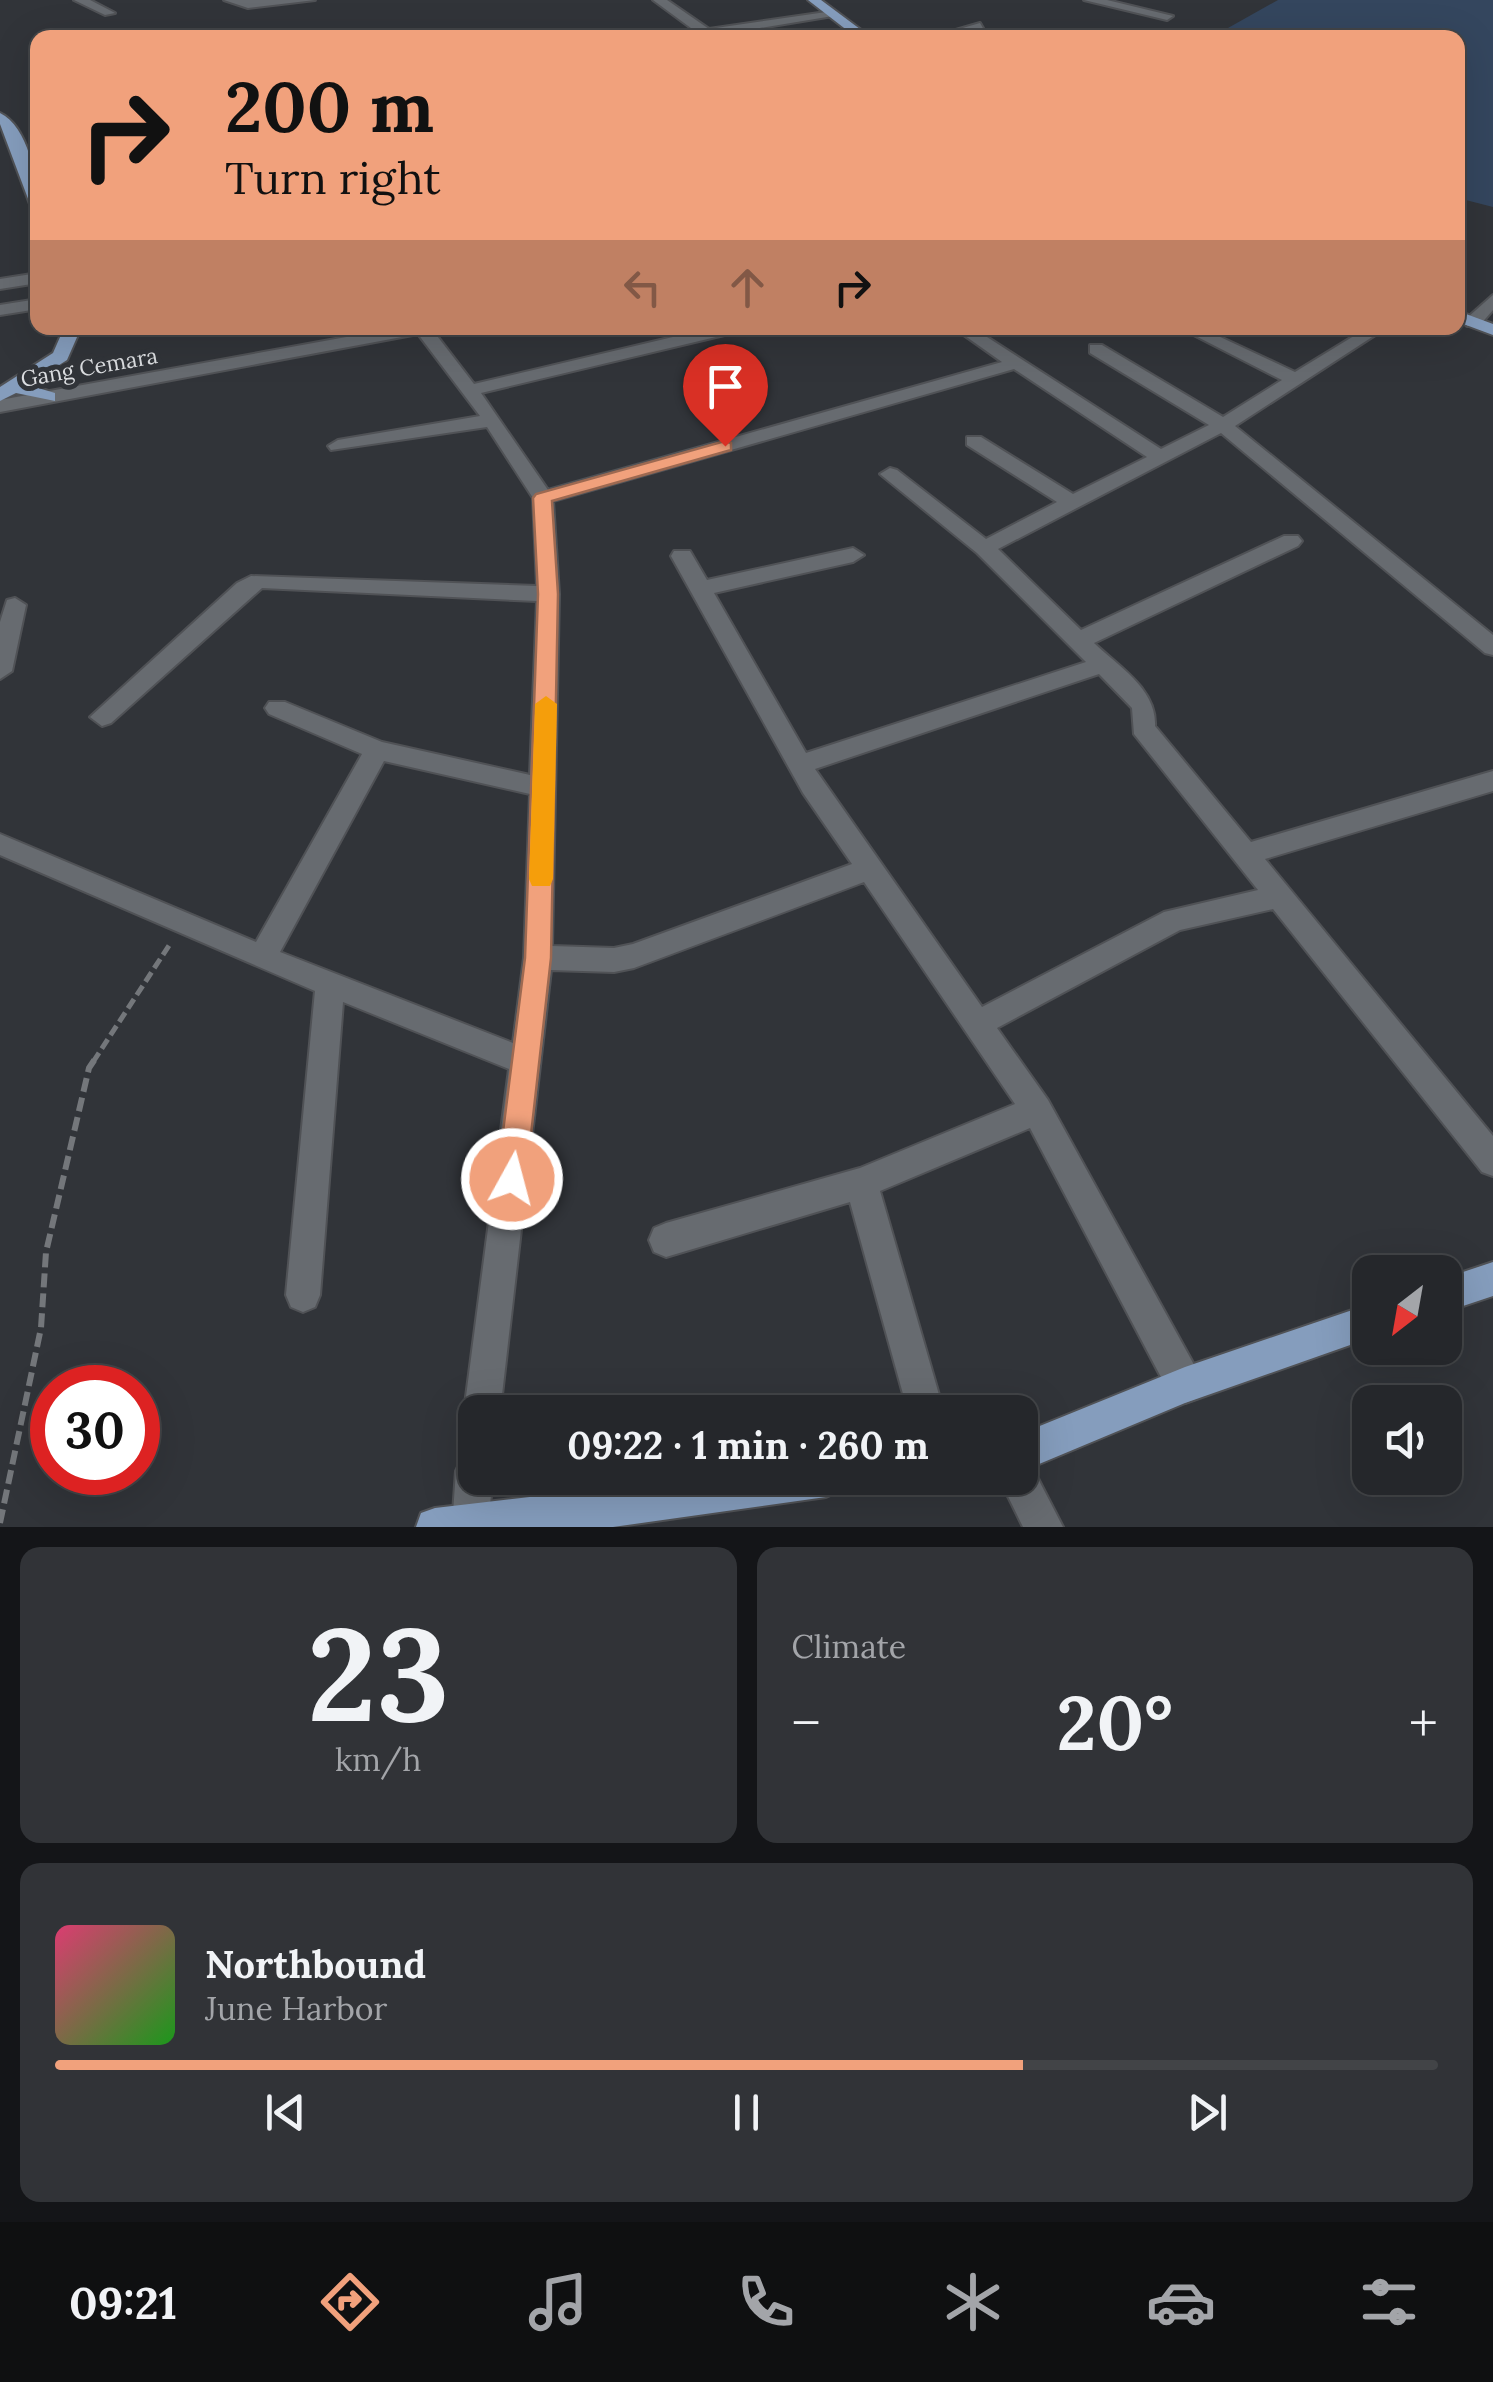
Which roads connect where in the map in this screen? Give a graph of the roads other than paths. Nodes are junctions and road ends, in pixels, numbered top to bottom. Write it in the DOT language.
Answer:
graph roads {
  1 [pos="80,0"];
  2 [pos="230,0"];
  3 [pos="309,0"];
  4 [pos="658,0"];
  5 [pos="814,0"];
  6 [pos="1090,0"];
  7 [pos="278,2"];
  8 [pos="1160,10"];
  9 [pos="109,13"];
  10 [pos="833,15"];
  11 [pos="980,27"];
  12 [pos="702,30"];
  13 [pos="720,30"];
  14 [pos="855,30"];
  15 [pos="967,30"];
  16 [pos="0,117"];
  17 [pos="30,183"];
  18 [pos="30,279"];
  19 [pos="0,284"];
  20 [pos="1493,300"];
  21 [pos="30,305"];
  22 [pos="0,310"];
  23 [pos="1465,319"];
  24 [pos="1493,330"];
  25 [pos="69,335"];
  26 [pos="385,335"];
  27 [pos="427,335"];
  28 [pos="702,335"];
  29 [pos="973,335"];
  30 [pos="1202,335"];
  31 [pos="1367,335"];
  32 [pos="1096,349"];
  33 [pos="1017,363"];
  34 [pos="1294,380"];
  35 [pos="9,390"];
  36 [pos="468,391"];
  37 [pos="48,398"];
  38 [pos="0,406"];
  39 [pos="492,420"];
  40 [pos="1222,425"];
  41 [pos="974,441"];
  42 [pos="338,446"];
  43 [pos="1162,458"];
  44 [pos="890,474"];
  45 [pos="542,498"];
  46 [pos="1074,504"];
  47 [pos="1291,541"];
  48 [pos="984,548"];
  49 [pos="682,556"];
  50 [pos="853,556"];
  51 [pos="700,589"];
  52 [pos="548,594"];
  53 [pos="15,605"];
  54 [pos="1082,640"];
  55 [pos="1493,647"];
  56 [pos="1105,664"];
  57 [pos="0,671"];
  58 [pos="277,708"];
  59 [pos="102,717"];
  60 [pos="376,750"];
  61 [pos="800,764"];
  62 [pos="1493,781"];
  63 [pos="544,788"];
  64 [pos="0,844"];
  65 [pos="1246,854"];
  66 [pos="869,869"];
  67 [pos="1282,896"];
  68 [pos="262,957"];
  69 [pos="538,958"];
  70 [pos="330,985"];
  71 [pos="977,1024"];
  72 [pos="526,1062"];
  73 [pos="1037,1110"];
  74 [pos="1493,1162"];
  75 [pos="861,1183"];
  76 [pos="666,1240"];
  77 [pos="1493,1279"];
  78 [pos="1462,1289"];
  79 [pos="303,1295"];
  80 [pos="1352,1327"];
  81 [pos="1185,1385"];
  82 [pos="484,1395"];
  83 [pos="921,1395"];
  84 [pos="1038,1446"];
  85 [pos="465,1495"];
  86 [pos="729,1495"];
  87 [pos="1027,1495"];
  88 [pos="598,1518"];
  89 [pos="452,1524"];
  90 [pos="1044,1527"];
  1 -- 9 [label="street"];
  2 -- 7 [label="street"];
  3 -- 7 [label="street"];
  4 -- 12 [label="street"];
  5 -- 10 [label="main road"];
  6 -- 8 [label="street"];
  10 -- 13 [label="street"];
  10 -- 14 [label="main road"];
  11 -- 15 [label="street"];
  16 -- 17 [label="main road"];
  18 -- 19 [label="street"];
  20 -- 23 [label="street"];
  21 -- 22 [label="street"];
  23 -- 24 [label="main road"];
  25 -- 35 [label="main road"];
  26 -- 37 [label="street, Gang Cemara"];
  27 -- 36 [label="street"];
  28 -- 36 [label="street"];
  29 -- 33 [label="street"];
  30 -- 34 [label="street"];
  31 -- 34 [label="street"];
  32 -- 40 [label="street"];
  33 -- 43 [label="street"];
  33 -- 45 [label="street"];
  34 -- 40 [label="street"];
  35 -- 37 [label="main road"];
  36 -- 39 [label="street"];
  37 -- 38 [label="street, Gang Cemara"];
  39 -- 42 [label="street"];
  39 -- 45 [label="street"];
  40 -- 43 [label="street"];
  40 -- 55 [label="street"];
  41 -- 46 [label="street"];
  43 -- 46 [label="street"];
  44 -- 48 [label="street"];
  45 -- 52 [label="street"];
  46 -- 48 [label="street"];
  47 -- 54 [label="street"];
  48 -- 54 [label="street"];
  49 -- 51 [label="street"];
  50 -- 51 [label="street"];
  51 -- 61 [label="street"];
  52 -- 59 [label="street"];
  52 -- 63 [label="street"];
  53 -- 57 [label="street"];
  54 -- 56 [label="street"];
  56 -- 61 [label="street"];
  56 -- 65 [label="street"];
  58 -- 60 [label="street"];
  60 -- 63 [label="street"];
  60 -- 68 [label="street"];
  61 -- 66 [label="street"];
  62 -- 65 [label="street"];
  63 -- 69 [label="street"];
  64 -- 68 [label="street"];
  65 -- 67 [label="street"];
  66 -- 69 [label="street"];
  66 -- 71 [label="street"];
  67 -- 71 [label="street"];
  67 -- 74 [label="street"];
  68 -- 70 [label="street"];
  69 -- 72 [label="street"];
  70 -- 72 [label="street"];
  70 -- 79 [label="street"];
  71 -- 73 [label="street"];
  72 -- 82 [label="street"];
  73 -- 75 [label="street"];
  73 -- 81 [label="street"];
  75 -- 76 [label="street"];
  75 -- 83 [label="street"];
  77 -- 78 [label="main road"];
  80 -- 81 [label="main road"];
  81 -- 84 [label="main road"];
  85 -- 89 [label="street"];
  86 -- 88 [label="main road"];
  87 -- 90 [label="street"];
  88 -- 89 [label="main road"];
}
